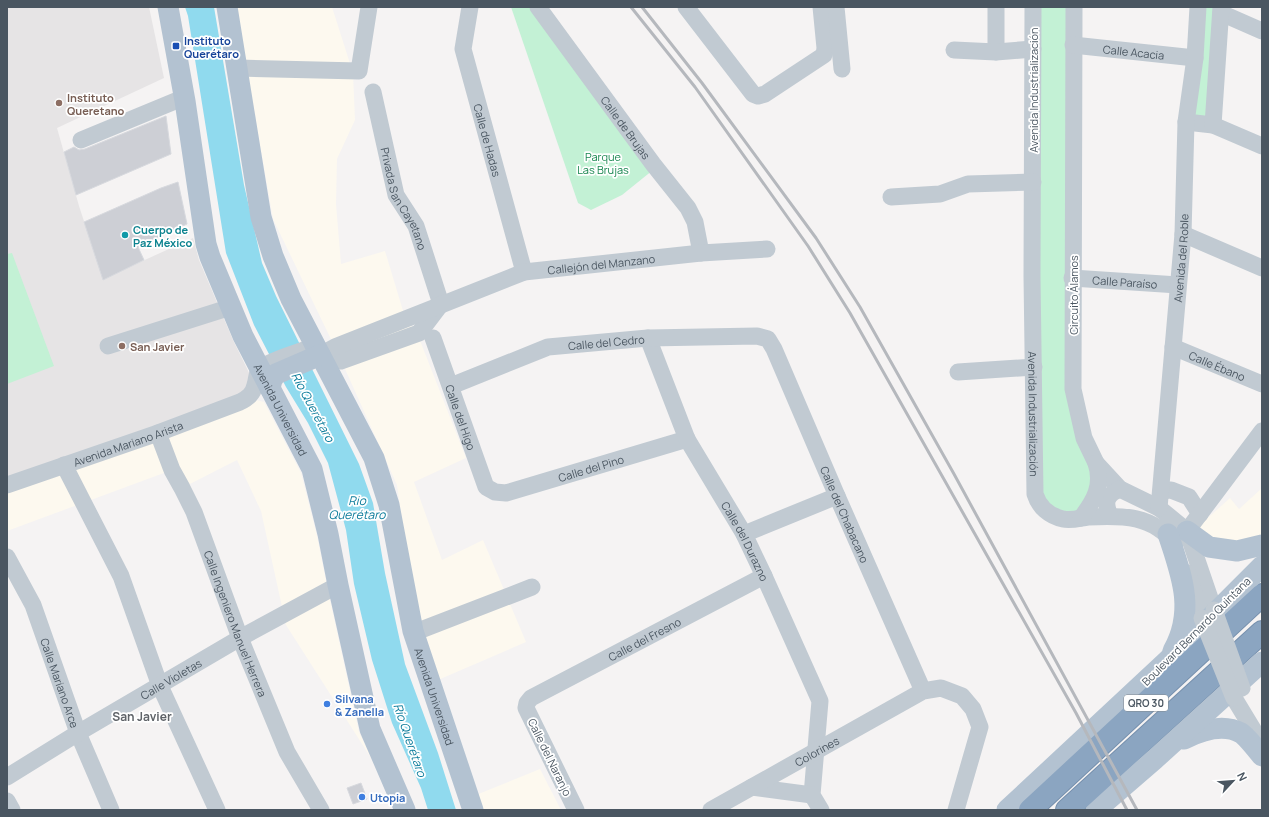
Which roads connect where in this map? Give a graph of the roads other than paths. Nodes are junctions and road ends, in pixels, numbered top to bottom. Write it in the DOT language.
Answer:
graph roads {
  1 [pos="168,7"];
  2 [pos="228,7"];
  3 [pos="368,7"];
  4 [pos="470,7"];
  5 [pos="538,7"];
  6 [pos="686,7"];
  7 [pos="821,7"];
  8 [pos="836,7"];
  9 [pos="996,7"];
  10 [pos="1033,7"];
  11 [pos="1074,7"];
  12 [pos="1198,7"];
  13 [pos="1221,10"];
  14 [pos="1262,31"];
  15 [pos="1073,45"];
  16 [pos="1033,49"];
  17 [pos="954,50"];
  18 [pos="996,52"];
  19 [pos="1195,58"];
  20 [pos="238,68"];
  21 [pos="842,69"];
  22 [pos="373,92"];
  23 [pos="185,97"];
  24 [pos="1186,122"];
  25 [pos="1213,125"];
  26 [pos="81,140"];
  27 [pos="1262,146"];
  28 [pos="1032,182"];
  29 [pos="891,197"];
  30 [pos="1183,234"];
  31 [pos="767,249"];
  32 [pos="701,253"];
  33 [pos="1262,268"];
  34 [pos="524,272"];
  35 [pos="1072,278"];
  36 [pos="1178,285"];
  37 [pos="441,304"];
  38 [pos="231,307"];
  39 [pos="432,338"];
  40 [pos="648,338"];
  41 [pos="768,339"];
  42 [pos="108,346"];
  43 [pos="1173,347"];
  44 [pos="310,350"];
  45 [pos="1034,367"];
  46 [pos="958,372"];
  47 [pos="271,379"];
  48 [pos="1262,384"];
  49 [pos="451,386"];
  50 [pos="248,398"];
  51 [pos="158,432"];
  52 [pos="1262,432"];
  53 [pos="687,439"];
  54 [pos="1096,463"];
  55 [pos="64,465"];
  56 [pos="7,485"];
  57 [pos="1120,489"];
  58 [pos="1161,491"];
  59 [pos="495,492"];
  60 [pos="837,496"];
  61 [pos="1159,508"];
  62 [pos="1200,514"];
  63 [pos="1110,516"];
  64 [pos="1081,518"];
  65 [pos="1177,533"];
  66 [pos="744,534"];
  67 [pos="1262,545"];
  68 [pos="7,558"];
  69 [pos="1262,566"];
  70 [pos="764,576"];
  71 [pos="338,585"];
  72 [pos="532,587"];
  73 [pos="1262,596"];
  74 [pos="1262,632"];
  75 [pos="413,633"];
  76 [pos="240,638"];
  77 [pos="1168,660"];
  78 [pos="1262,662"];
  79 [pos="160,686"];
  80 [pos="923,691"];
  81 [pos="1238,693"];
  82 [pos="526,703"];
  83 [pos="1262,725"];
  84 [pos="78,734"];
  85 [pos="1262,740"];
  86 [pos="817,750"];
  87 [pos="1262,756"];
  88 [pos="1155,759"];
  89 [pos="7,777"];
  90 [pos="752,787"];
  91 [pos="1048,793"];
  92 [pos="7,801"];
  93 [pos="816,803"];
  94 [pos="12,810"];
  95 [pos="111,810"];
  96 [pos="217,810"];
  97 [pos="321,810"];
  98 [pos="405,810"];
  99 [pos="473,810"];
  100 [pos="576,810"];
  101 [pos="711,810"];
  102 [pos="956,810"];
  103 [pos="1007,810"];
  104 [pos="1020,810"];
  105 [pos="1030,810"];
  106 [pos="1067,810"];
  107 [pos="1096,810"];
  1 -- 23 [label="main road, Avenida Universidad"];
  2 -- 20 [label="main road, Avenida Universidad"];
  3 -- 20 [label="street"];
  4 -- 34 [label="street, Calle de Hadas"];
  5 -- 32 [label="street, Calle de Brujas"];
  6 -- 7 [label="street"];
  8 -- 21 [label="street"];
  9 -- 18 [label="street"];
  10 -- 16 [label="street, Avenida Industrialización"];
  11 -- 15 [label="street, Circuito Álamos"];
  12 -- 19 [label="street, Avenida del Roble"];
  13 -- 14 [label="street"];
  13 -- 25 [label="street"];
  15 -- 19 [label="street, Calle Acacia"];
  15 -- 35 [label="street, Circuito Álamos"];
  16 -- 18 [label="street"];
  16 -- 28 [label="street, Avenida Industrialización"];
  17 -- 18 [label="street"];
  19 -- 24 [label="street, Avenida del Roble"];
  20 -- 44 [label="main road, Avenida Universidad"];
  22 -- 37 [label="street, Privada San Cayetano"];
  23 -- 26 [label="street"];
  23 -- 38 [label="main road, Avenida Universidad"];
  24 -- 25 [label="street"];
  24 -- 30 [label="street, Avenida del Roble"];
  25 -- 27 [label="street"];
  28 -- 29 [label="street"];
  28 -- 45 [label="street, Avenida Industrialización"];
  30 -- 33 [label="street"];
  30 -- 36 [label="street, Avenida del Roble"];
  31 -- 32 [label="street, Callejón del Manzano"];
  32 -- 34 [label="street, Callejón del Manzano"];
  34 -- 37 [label="street, Callejón del Manzano"];
  35 -- 36 [label="street, Calle Paraíso"];
  35 -- 54 [label="street, Circuito Álamos"];
  36 -- 43 [label="street, Avenida del Roble"];
  37 -- 44 [label="street, Callejón del Manzano"];
  38 -- 42 [label="street"];
  38 -- 47 [label="main road, Avenida Universidad"];
  39 -- 49 [label="street, Calle del Higo"];
  40 -- 41 [label="street, Calle del Cedro"];
  40 -- 49 [label="street, Calle del Cedro"];
  40 -- 53 [label="street, Calle del Durazno"];
  41 -- 60 [label="street, Calle del Chabacano"];
  43 -- 48 [label="street, Calle Ébano"];
  43 -- 58 [label="street, Avenida del Roble"];
  44 -- 47 [label="main road"];
  44 -- 75 [label="main road, Avenida Universidad"];
  45 -- 46 [label="street"];
  45 -- 64 [label="street, Avenida Industrialización"];
  47 -- 50 [label="street"];
  47 -- 50 [label="street"];
  47 -- 71 [label="main road, Avenida Universidad"];
  49 -- 59 [label="street, Calle del Higo"];
  50 -- 51 [label="street, Avenida Mariano Arista"];
  51 -- 55 [label="street, Avenida Mariano Arista"];
  51 -- 76 [label="street, Calle Ingeniero Manuel Herrera"];
  52 -- 62 [label="street"];
  53 -- 59 [label="street, Calle del Pino"];
  53 -- 66 [label="street, Calle del Durazno"];
  54 -- 57 [label="street, Circuito Álamos"];
  54 -- 64 [label="street"];
  55 -- 56 [label="street, Avenida Mariano Arista"];
  55 -- 79 [label="street"];
  57 -- 61 [label="street, Circuito Álamos"];
  57 -- 63 [label="street"];
  58 -- 61 [label="street, Avenida del Roble"];
  58 -- 62 [label="street"];
  60 -- 66 [label="street"];
  60 -- 80 [label="street, Calle del Chabacano"];
  61 -- 65 [label="street, Circuito Álamos"];
  62 -- 65 [label="street"];
  63 -- 64 [label="street, Avenida Industrialización"];
  63 -- 65 [label="street, Avenida Industrialización"];
  65 -- 67 [label="main road"];
  65 -- 77 [label="main road"];
  65 -- 81 [label="street, bridge"];
  66 -- 70 [label="street, Calle del Durazno"];
  68 -- 84 [label="street, Calle Mariano Arce"];
  69 -- 77 [label="main road, Boulevard Bernardo Quintana"];
  70 -- 82 [label="street, Calle del Fresno"];
  70 -- 86 [label="street, Calle del Durazno"];
  71 -- 76 [label="street, Calle Violetas"];
  71 -- 98 [label="main road, Avenida Universidad"];
  72 -- 75 [label="street"];
  73 -- 91 [label="highway, Boulevard Bernardo Quintana / QRO 30"];
  74 -- 106 [label="highway, QRO 30"];
  75 -- 99 [label="main road, Avenida Universidad"];
  76 -- 79 [label="street, Calle Violetas"];
  76 -- 97 [label="street, Calle Ingeniero Manuel Herrera"];
  77 -- 103 [label="main road, Boulevard Bernardo Quintana"];
  78 -- 88 [label="main road"];
  79 -- 84 [label="street, Calle Violetas"];
  79 -- 96 [label="street"];
  80 -- 86 [label="street, Colorines"];
  80 -- 102 [label="street"];
  81 -- 83 [label="street"];
  81 -- 85 [label="street"];
  82 -- 100 [label="street, Calle del Naranjo"];
  84 -- 89 [label="street, Calle Violetas"];
  84 -- 95 [label="street, Calle Mariano Arce"];
  86 -- 90 [label="street, Colorines"];
  86 -- 93 [label="street, Calle del Durazno"];
  87 -- 88 [label="main road"];
  88 -- 107 [label="main road"];
  90 -- 93 [label="street"];
  90 -- 101 [label="street, Colorines"];
  91 -- 104 [label="highway"];
  91 -- 105 [label="highway, Boulevard Bernardo Quintana / QRO 30"];
  92 -- 94 [label="street"];
}
